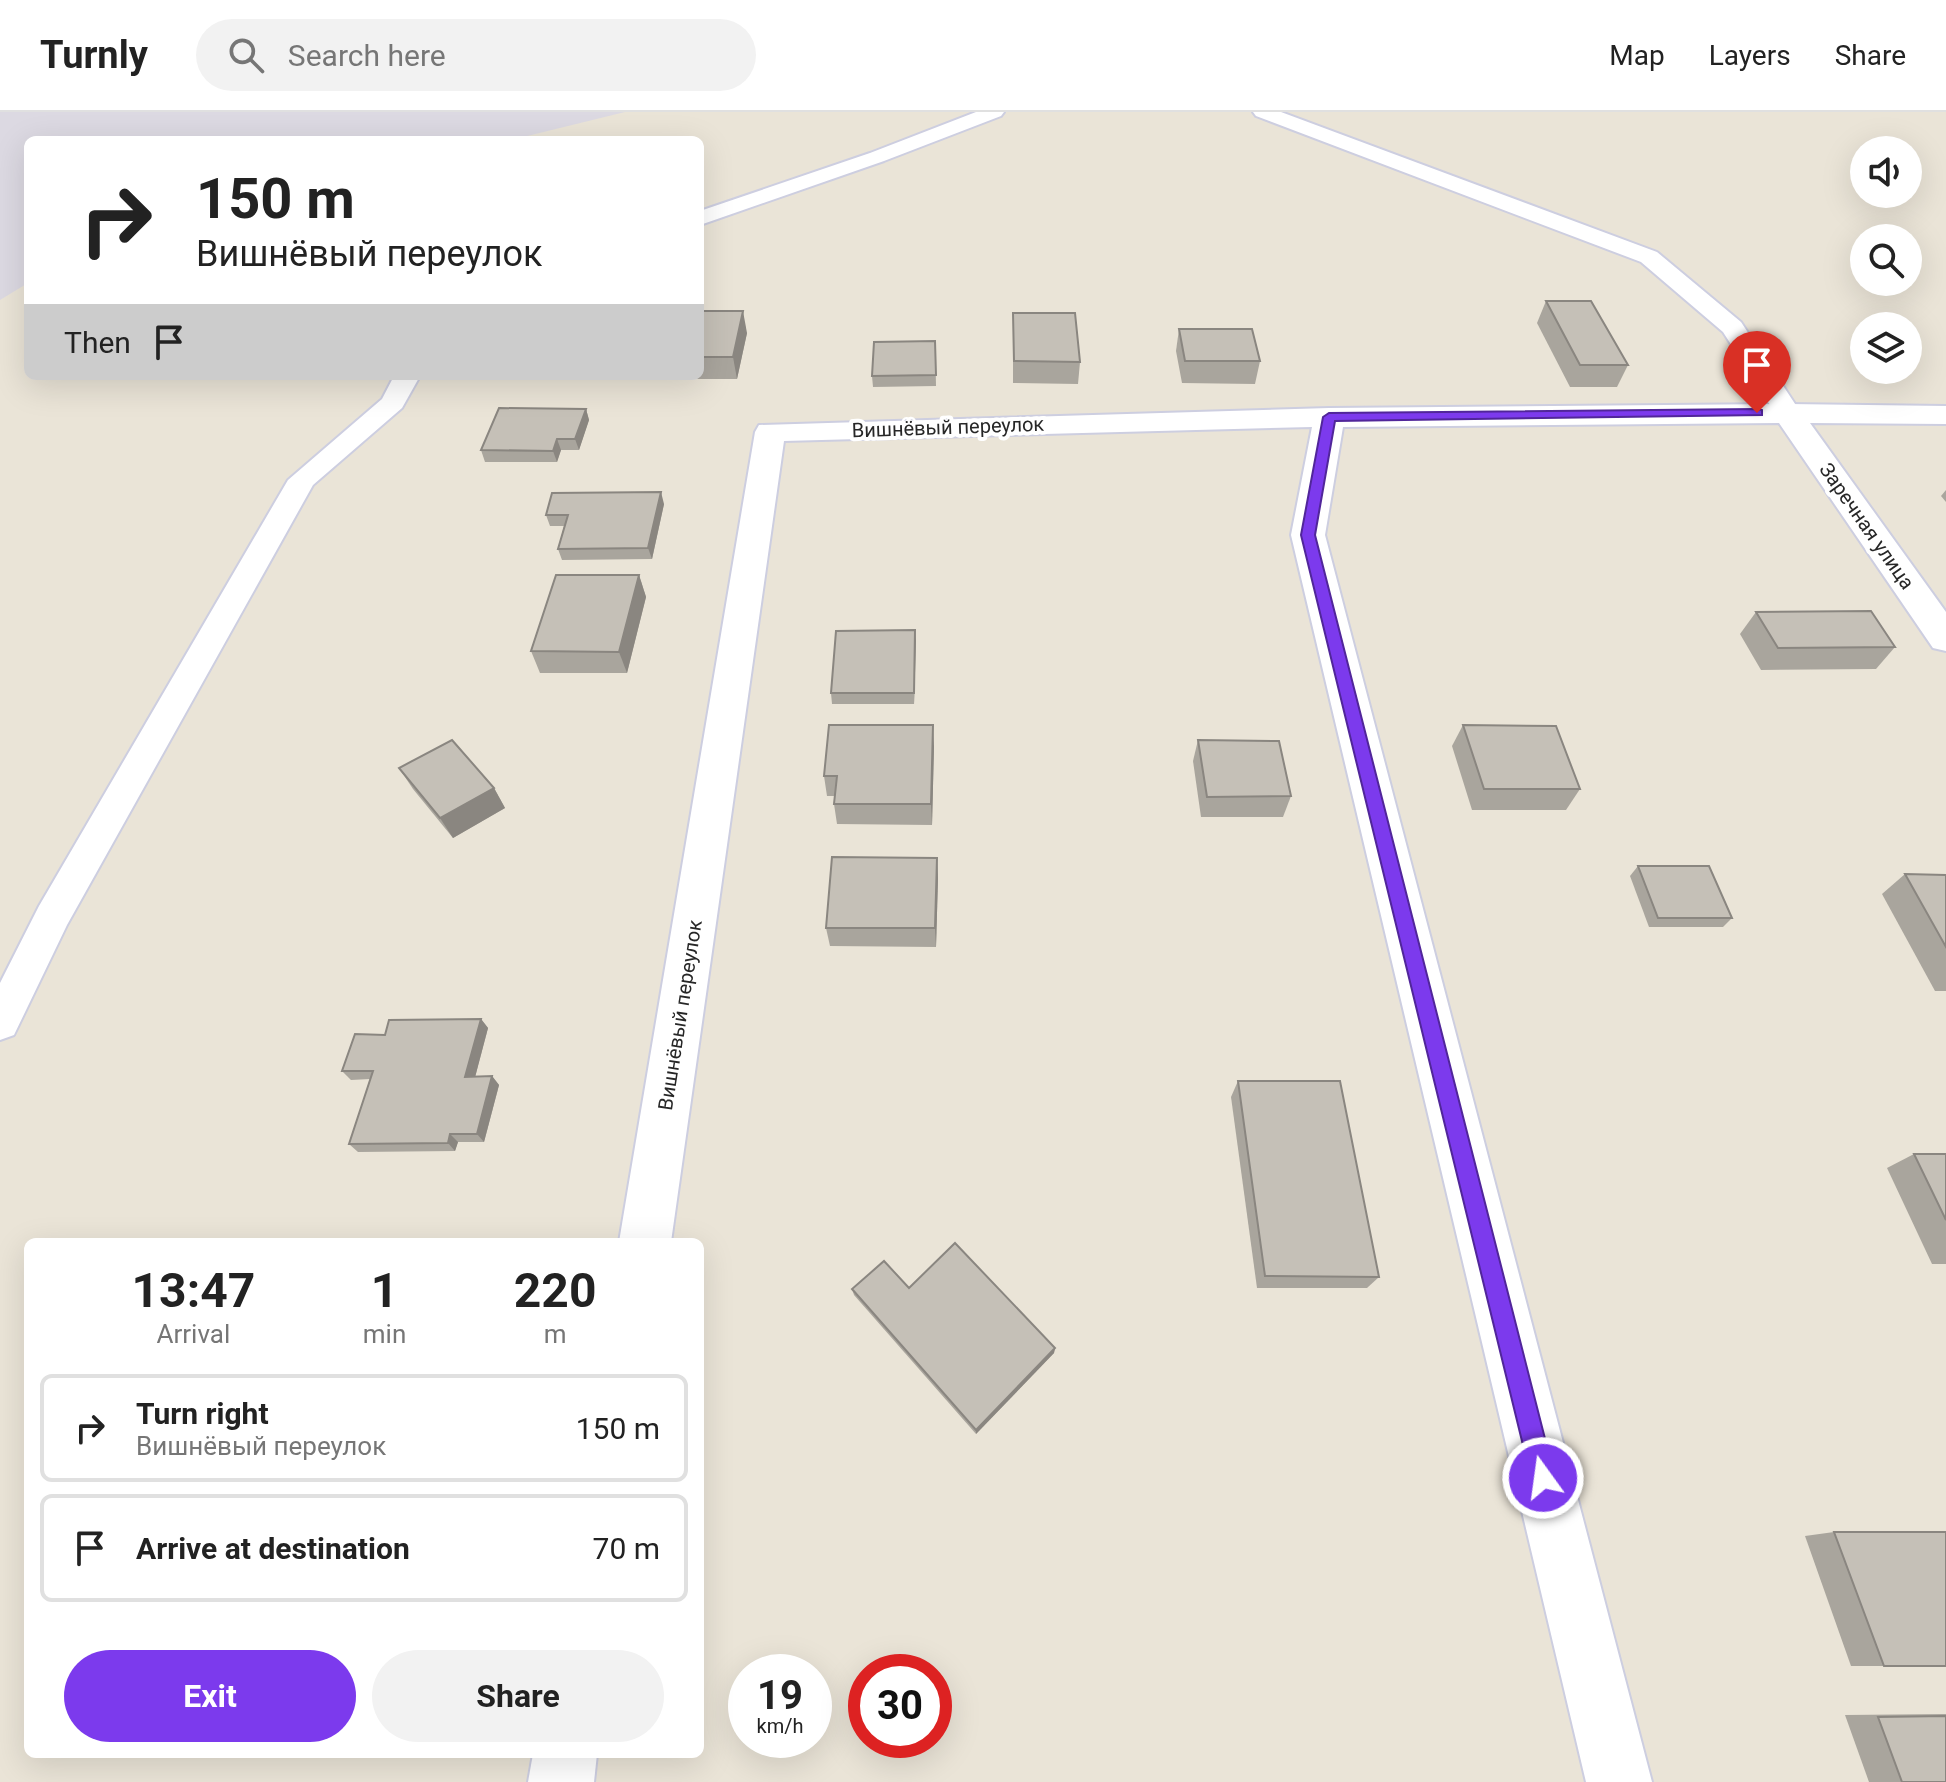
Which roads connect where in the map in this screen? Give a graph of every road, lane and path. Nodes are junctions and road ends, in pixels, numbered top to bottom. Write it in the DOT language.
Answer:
graph roads {
  1 [pos="994,112"];
  2 [pos="1263,112"];
  3 [pos="704,217"];
  4 [pos="405,380"];
  5 [pos="1788,413"];
  6 [pos="1946,415"];
  7 [pos="1329,417"];
  8 [pos="1946,639"];
  9 [pos="0,1023"];
  10 [pos="646,1238"];
  11 [pos="564,1758"];
  12 [pos="561,1782"];
  13 [pos="1619,1782"];
  1 -- 3 [label="lane"];
  2 -- 5 [label="lane"];
  4 -- 9 [label="lane"];
  5 -- 6 [label="street, Вишнёвый переулок"];
  5 -- 7 [label="street, Вишнёвый переулок"];
  5 -- 8 [label="street, Заречная улица"];
  7 -- 10 [label="street, Вишнёвый переулок"];
  7 -- 13 [label="street"];
  11 -- 12 [label="street"];
}
